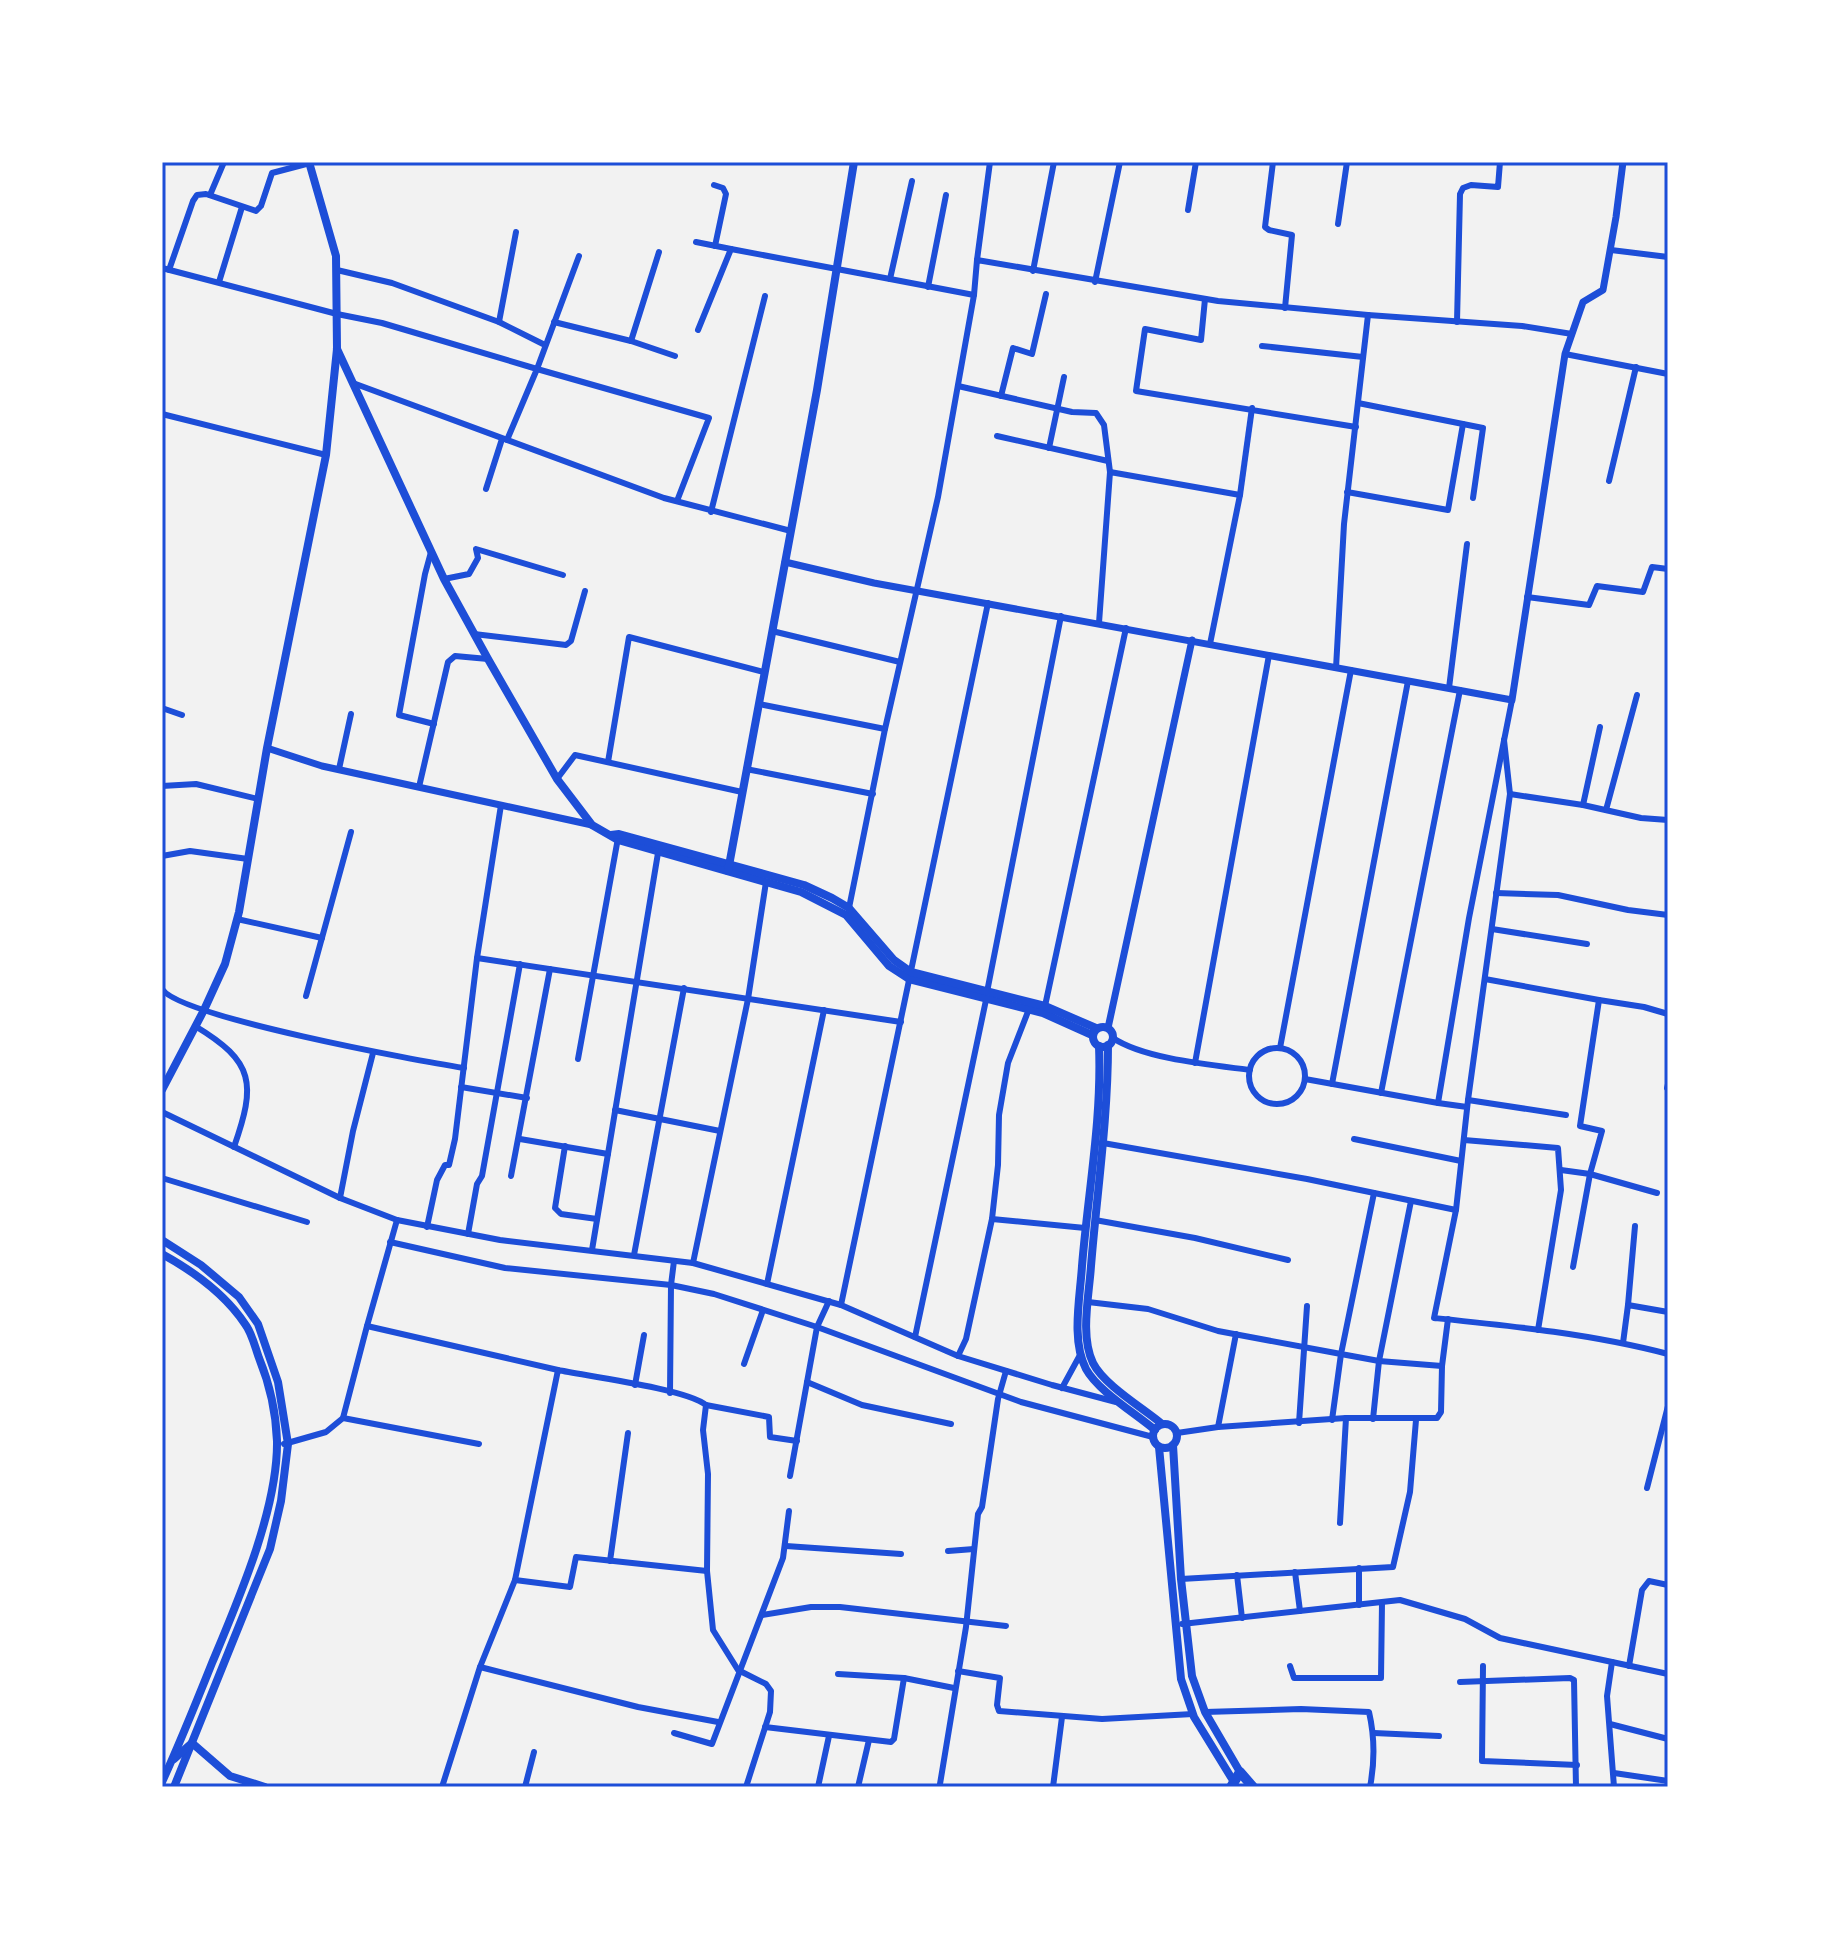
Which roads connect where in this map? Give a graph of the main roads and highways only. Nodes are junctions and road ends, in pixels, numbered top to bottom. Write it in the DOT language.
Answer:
graph roads {
  1 [pos="854,162"];
  2 [pos="309,163"];
  3 [pos="337,349"];
  4 [pos="616,837"];
  5 [pos="729,867"];
  6 [pos="803,889"];
  7 [pos="910,975"];
  8 [pos="986,996"];
  9 [pos="1094,1031"];
  10 [pos="1107,1043"];
  11 [pos="162,1090"];
  12 [pos="162,1240"];
  13 [pos="162,1254"];
  14 [pos="1126,1401"];
  15 [pos="1157,1431"];
  16 [pos="1173,1445"];
  17 [pos="1159,1447"];
  18 [pos="192,1743"];
  19 [pos="172,1760"];
  20 [pos="162,1782"];
  21 [pos="1241,1783"];
  22 [pos="174,1787"];
  23 [pos="265,1787"];
  1 -- 5 [label="main road"];
  2 -- 3 [label="main road"];
  3 -- 4 [label="main road"];
  3 -- 11 [label="main road"];
  4 -- 5 [label="main road"];
  4 -- 5 [label="main road"];
  5 -- 6 [label="main road"];
  5 -- 6 [label="main road"];
  6 -- 7 [label="main road"];
  6 -- 7 [label="main road"];
  7 -- 8 [label="main road"];
  8 -- 9 [label="main road"];
  8 -- 9 [label="main road"];
  9 -- 10 [label="main road"];
  9 -- 10 [label="main road"];
  10 -- 14 [label="main road"];
  10 -- 14 [label="main road"];
  12 -- 18 [label="main road"];
  13 -- 19 [label="main road"];
  14 -- 15 [label="main road"];
  15 -- 16 [label="main road"];
  15 -- 17 [label="main road"];
  16 -- 17 [label="main road"];
  16 -- 21 [label="main road"];
  17 -- 21 [label="main road"];
  18 -- 19 [label="main road"];
  18 -- 22 [label="main road"];
  18 -- 23 [label="main road"];
  19 -- 20 [label="main road"];
}
